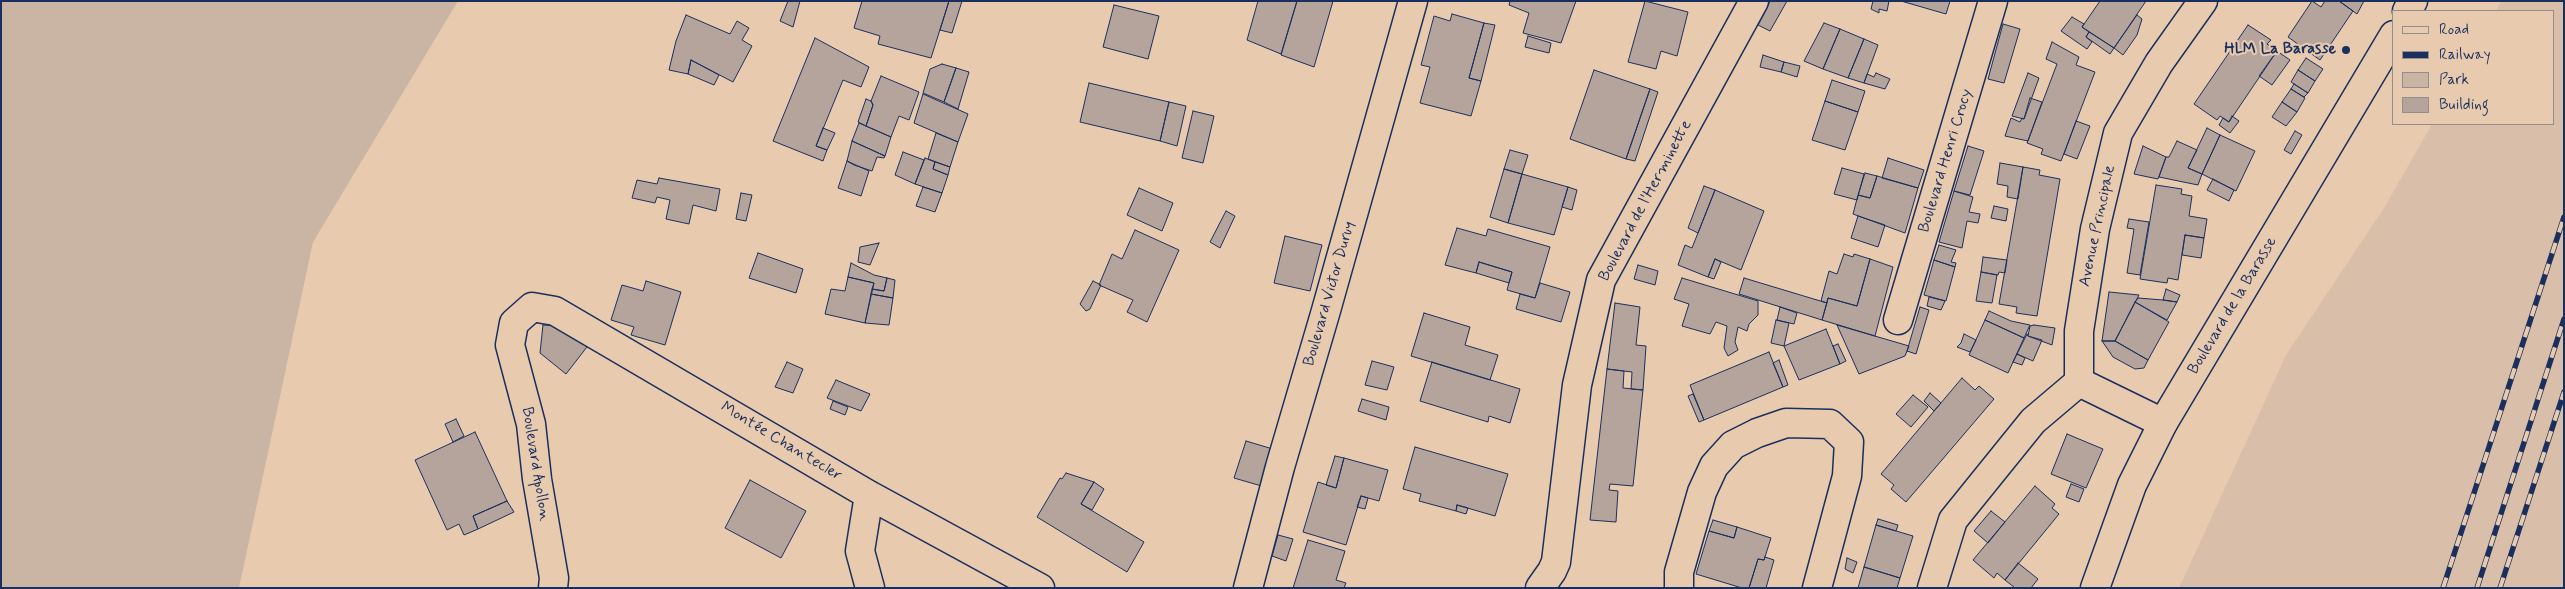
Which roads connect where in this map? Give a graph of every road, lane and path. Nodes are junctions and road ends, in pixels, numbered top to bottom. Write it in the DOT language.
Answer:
graph roads {
  1 [pos="1413,1"];
  2 [pos="1754,1"];
  3 [pos="1993,1"];
  4 [pos="2203,1"];
  5 [pos="2392,38"];
  6 [pos="521,315"];
  7 [pos="1898,320"];
  8 [pos="2079,382"];
  9 [pos="2163,423"];
  10 [pos="869,495"];
  11 [pos="553,588"];
  12 [pos="870,588"];
  13 [pos="1040,588"];
  14 [pos="1248,588"];
  15 [pos="1540,588"];
  16 [pos="1678,588"];
  17 [pos="1817,588"];
  18 [pos="1932,588"];
  19 [pos="2095,588"];
  1 -- 14 [label="street, Boulevard Victor Duruy"];
  2 -- 15 [label="street, Boulevard de l'Herminette"];
  3 -- 7 [label="street, Boulevard Henri Crocy"];
  4 -- 8 [label="street, Avenue Principale"];
  5 -- 9 [label="street, Boulevard de la Barasse"];
  6 -- 10 [label="street, Montée Chantecler"];
  6 -- 11 [label="street, Boulevard Apollon"];
  8 -- 9 [label="street"];
  8 -- 18 [label="street"];
  9 -- 19 [label="street, Boulevard de la Barasse"];
  10 -- 12 [label="street"];
  10 -- 13 [label="street, Montée Chantecler"];
  16 -- 17 [label="street"];
}
